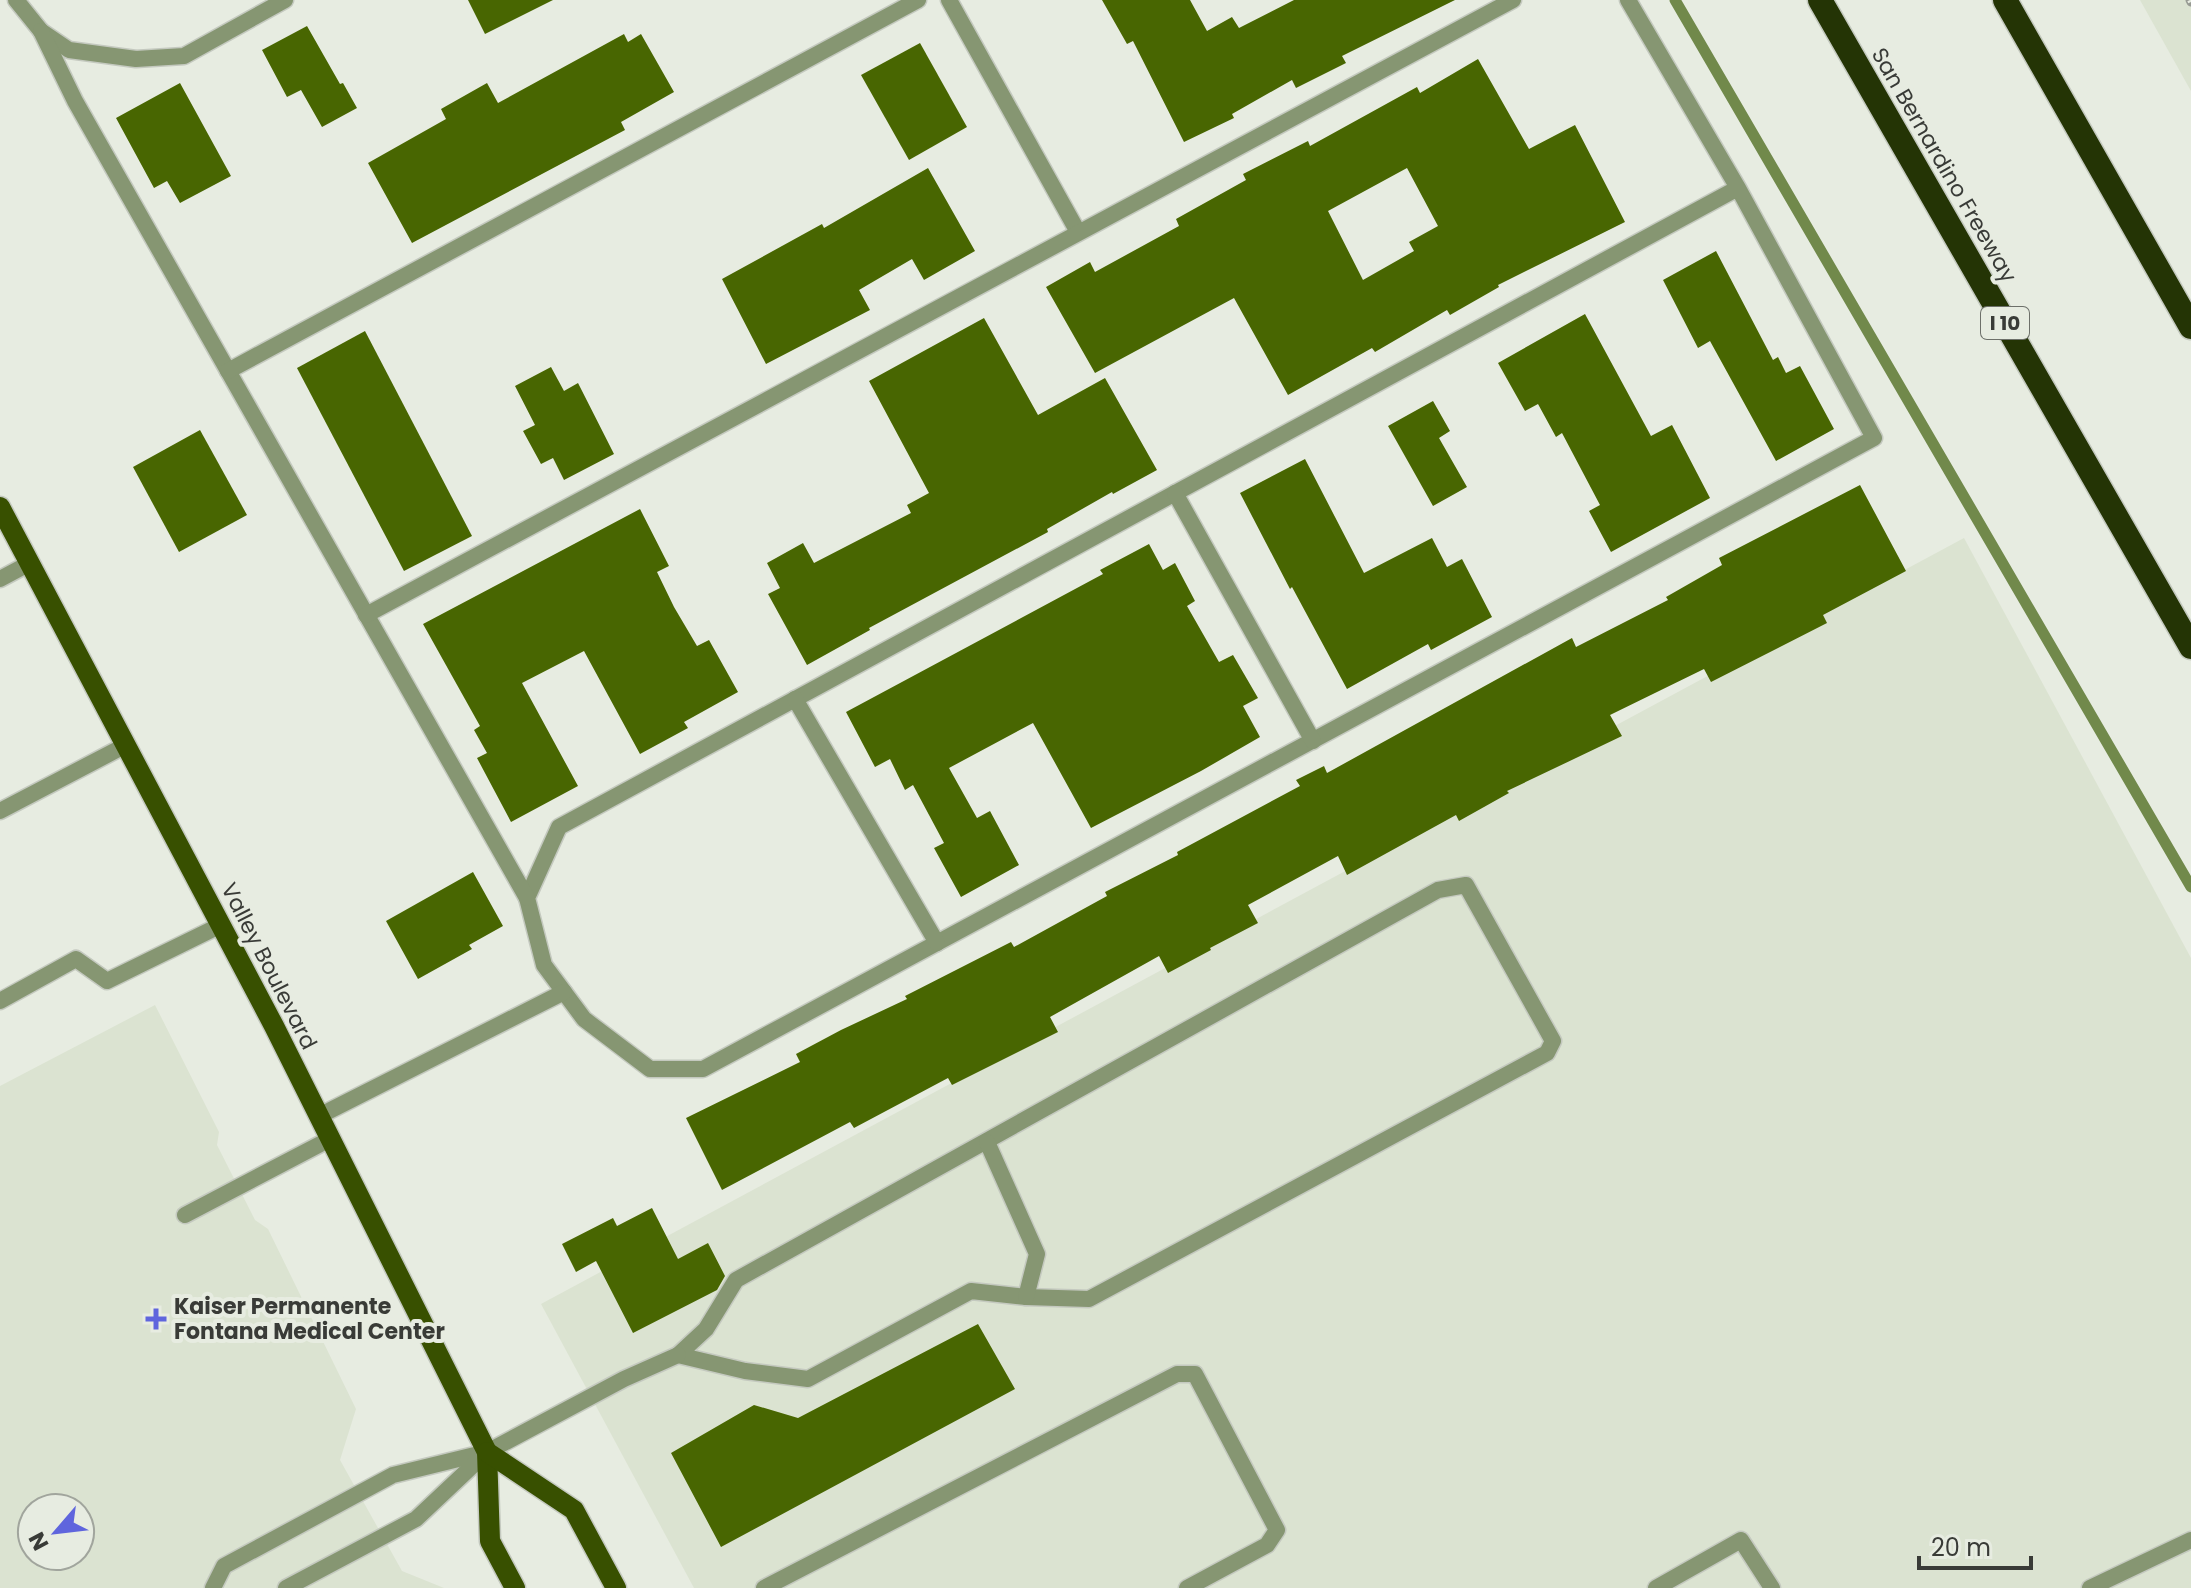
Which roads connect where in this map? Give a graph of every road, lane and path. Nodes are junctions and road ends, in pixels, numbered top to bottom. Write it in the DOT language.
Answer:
graph roads {
  1 [pos="16,0"];
  2 [pos="285,0"];
  3 [pos="918,0"];
  4 [pos="949,0"];
  5 [pos="1513,0"];
  6 [pos="1628,0"];
  7 [pos="1820,0"];
  8 [pos="2005,0"];
  9 [pos="41,31"];
  10 [pos="1738,188"];
  11 [pos="1078,232"];
  12 [pos="2191,327"];
  13 [pos="228,371"];
  14 [pos="1175,493"];
  15 [pos="0,507"];
  16 [pos="30,563"];
  17 [pos="0,579"];
  18 [pos="366,615"];
  19 [pos="2191,647"];
  20 [pos="795,699"];
  21 [pos="1313,741"];
  22 [pos="126,745"];
  23 [pos="0,811"];
  24 [pos="527,898"];
  25 [pos="221,925"];
  26 [pos="937,943"];
  27 [pos="564,992"];
  28 [pos="0,1001"];
  29 [pos="319,1116"];
  30 [pos="330,1139"];
  31 [pos="987,1142"];
  32 [pos="185,1215"];
  33 [pos="1026,1297"];
  34 [pos="678,1355"];
  35 [pos="487,1452"];
  36 [pos="2191,1540"];
  37 [pos="213,1588"];
  38 [pos="286,1588"];
  39 [pos="515,1588"];
  40 [pos="616,1588"];
  41 [pos="764,1588"];
  42 [pos="1187,1588"];
  43 [pos="1656,1588"];
  44 [pos="1772,1588"];
  45 [pos="2090,1588"];
  1 -- 9 [label="street"];
  2 -- 9 [label="street"];
  3 -- 13 [label="street"];
  4 -- 11 [label="street"];
  5 -- 11 [label="street"];
  6 -- 10 [label="street"];
  7 -- 19 [label="highway, San Bernardino Freeway / I 10"];
  8 -- 12 [label="highway"];
  9 -- 13 [label="street"];
  10 -- 14 [label="street"];
  10 -- 21 [label="street"];
  11 -- 18 [label="street"];
  13 -- 18 [label="street"];
  14 -- 20 [label="street"];
  14 -- 21 [label="street"];
  15 -- 16 [label="main road, Valley Boulevard"];
  16 -- 17 [label="street"];
  16 -- 22 [label="main road, Valley Boulevard"];
  18 -- 24 [label="street"];
  20 -- 24 [label="street"];
  20 -- 26 [label="street"];
  21 -- 26 [label="street"];
  22 -- 23 [label="street"];
  22 -- 25 [label="main road, Valley Boulevard"];
  24 -- 27 [label="street"];
  25 -- 28 [label="street"];
  25 -- 29 [label="main road, Valley Boulevard"];
  26 -- 27 [label="street"];
  27 -- 29 [label="street"];
  29 -- 30 [label="main road, Valley Boulevard"];
  30 -- 32 [label="street"];
  30 -- 35 [label="main road, Valley Boulevard"];
  31 -- 33 [label="street"];
  31 -- 33 [label="street"];
  31 -- 34 [label="street"];
  33 -- 34 [label="street"];
  34 -- 35 [label="street"];
  35 -- 37 [label="street"];
  35 -- 38 [label="street"];
  35 -- 39 [label="main road, Valley Boulevard"];
  35 -- 40 [label="main road, Valley Boulevard"];
  36 -- 45 [label="street"];
  41 -- 42 [label="street"];
  43 -- 44 [label="street"];
}
